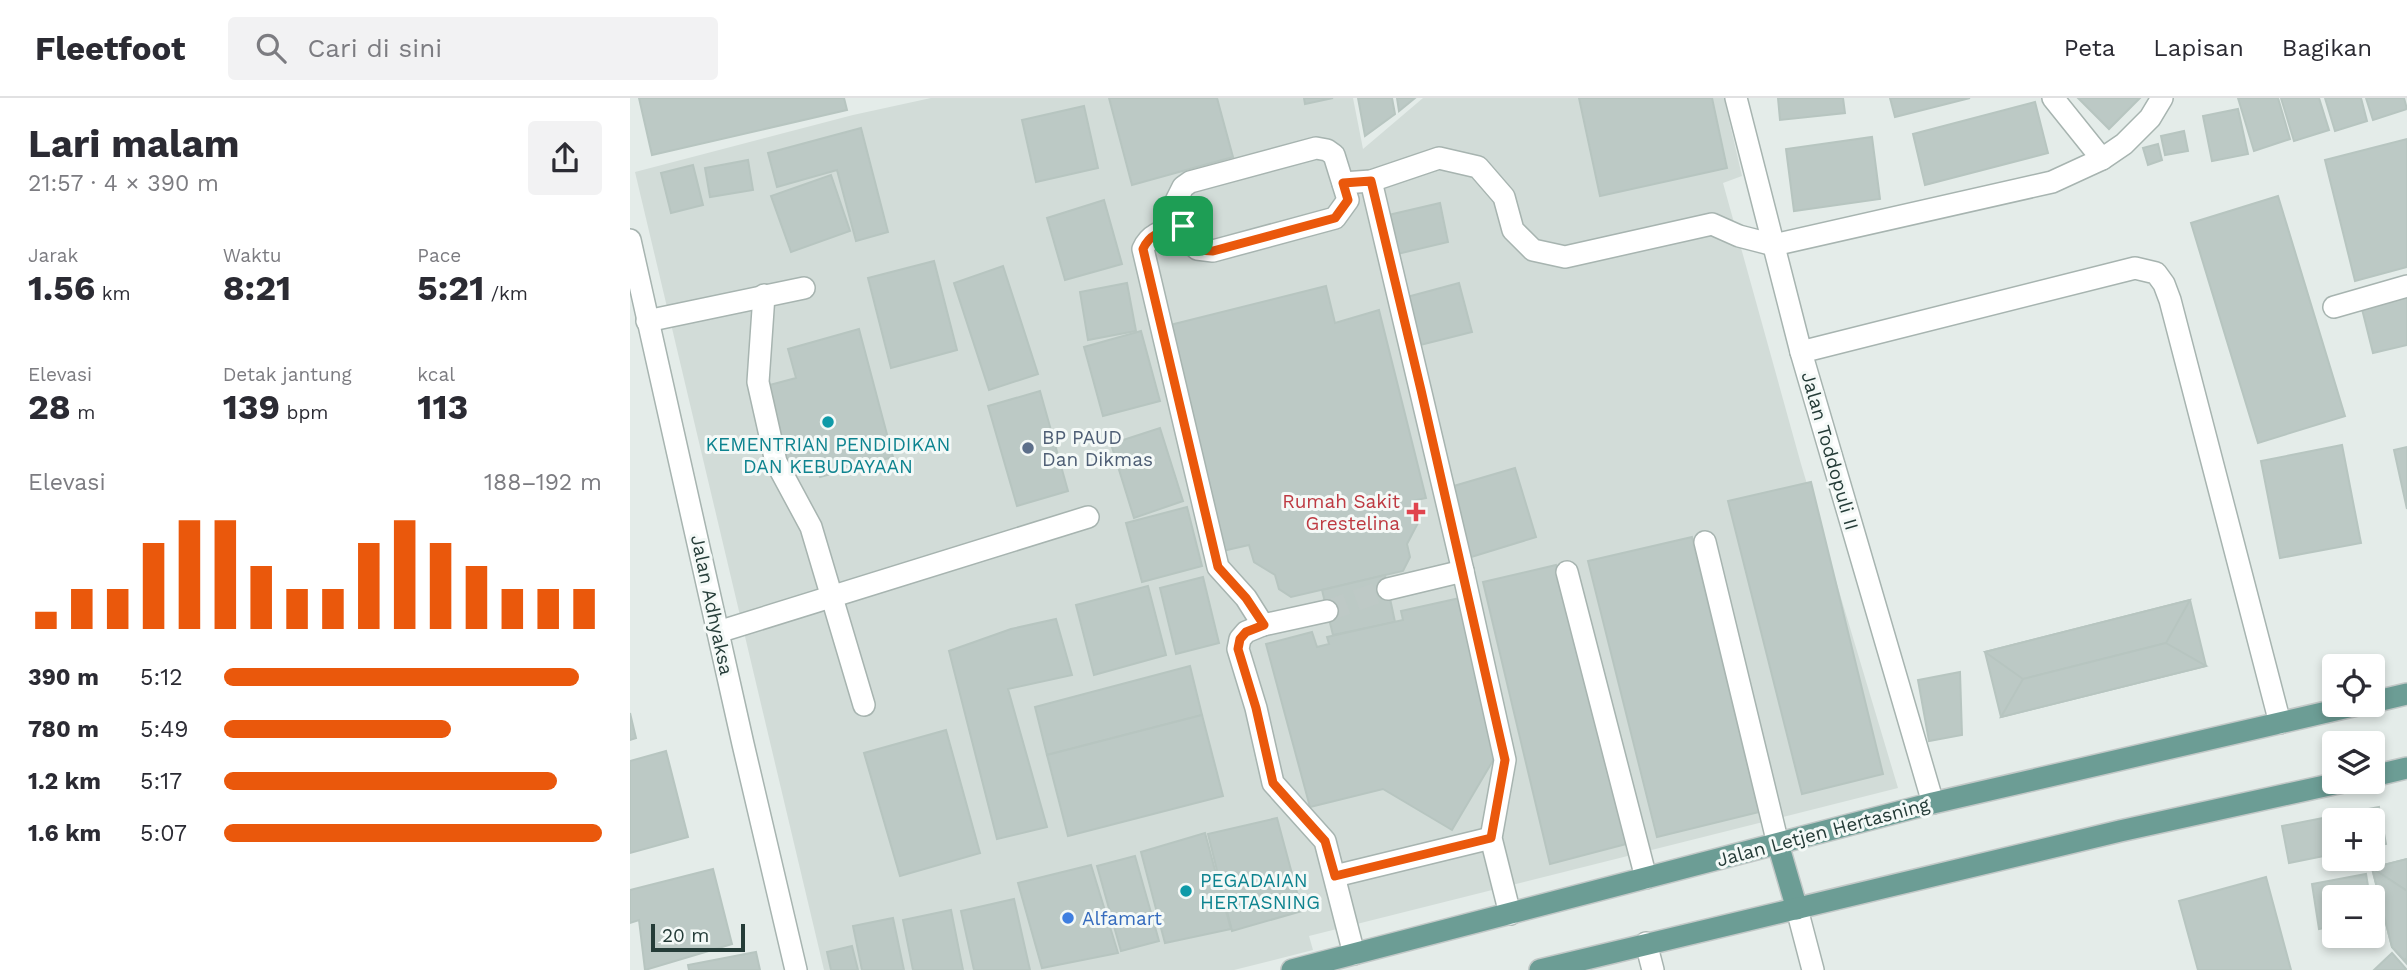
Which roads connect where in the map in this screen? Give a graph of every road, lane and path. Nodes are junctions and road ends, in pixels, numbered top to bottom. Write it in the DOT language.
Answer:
graph roads {
  1 [pos="1736,98"];
  2 [pos="2053,98"];
  3 [pos="2162,98"];
  4 [pos="2102,159"];
  5 [pos="1371,181"];
  6 [pos="1343,183"];
  7 [pos="1183,226"];
  8 [pos="630,240"];
  9 [pos="1774,245"];
  10 [pos="2407,286"];
  11 [pos="804,288"];
  12 [pos="764,295"];
  13 [pos="2334,307"];
  14 [pos="647,321"];
  15 [pos="1801,352"];
  16 [pos="1088,517"];
  17 [pos="1705,542"];
  18 [pos="1463,571"];
  19 [pos="1567,572"];
  20 [pos="1388,589"];
  21 [pos="832,596"];
  22 [pos="1327,611"];
  23 [pos="1264,625"];
  24 [pos="718,632"];
  25 [pos="2407,694"];
  26 [pos="2385,699"];
  27 [pos="864,705"];
  28 [pos="2322,713"];
  29 [pos="2280,723"];
  30 [pos="2407,768"];
  31 [pos="2385,773"];
  32 [pos="2322,787"];
  33 [pos="1933,803"];
  34 [pos="1491,838"];
  35 [pos="1778,844"];
  36 [pos="1335,876"];
  37 [pos="1646,878"];
  38 [pos="1797,909"];
  39 [pos="1510,914"];
  40 [pos="1646,943"];
  41 [pos="1354,954"];
  42 [pos="796,970"];
  43 [pos="1292,970"];
  44 [pos="1540,970"];
  45 [pos="1653,970"];
  46 [pos="1813,970"];
  1 -- 9 [label="street, Jalan Toddopuli II"];
  2 -- 4 [label="street"];
  3 -- 4 [label="street"];
  4 -- 9 [label="street"];
  5 -- 6 [label="street"];
  5 -- 9 [label="street"];
  5 -- 18 [label="street"];
  6 -- 7 [label="street"];
  6 -- 7 [label="street"];
  7 -- 23 [label="street"];
  8 -- 14 [label="street, Jalan Adhyaksa"];
  9 -- 15 [label="street, Jalan Toddopuli II"];
  10 -- 13 [label="street"];
  11 -- 12 [label="street"];
  12 -- 14 [label="street"];
  12 -- 21 [label="street"];
  14 -- 24 [label="street, Jalan Adhyaksa"];
  15 -- 29 [label="street"];
  15 -- 33 [label="street, Jalan Toddopuli II"];
  16 -- 21 [label="street"];
  17 -- 35 [label="street"];
  18 -- 20 [label="street"];
  18 -- 34 [label="street"];
  19 -- 37 [label="street"];
  21 -- 24 [label="street"];
  21 -- 27 [label="street"];
  22 -- 23 [label="street"];
  23 -- 36 [label="street"];
  24 -- 42 [label="street, Jalan Adhyaksa"];
  25 -- 26 [label="main road"];
  28 -- 29 [label="main road, Jalan Letjen Hertasning"];
  29 -- 33 [label="main road, Jalan Letjen Hertasning"];
  30 -- 31 [label="main road"];
  32 -- 38 [label="main road"];
  33 -- 35 [label="main road, Jalan Letjen Hertasning"];
  34 -- 36 [label="street"];
  34 -- 39 [label="street"];
  35 -- 37 [label="main road, Jalan Letjen Hertasning"];
  35 -- 38 [label="main road"];
  36 -- 41 [label="street"];
  37 -- 39 [label="main road, Jalan Letjen Hertasning"];
  38 -- 40 [label="main road"];
  38 -- 46 [label="street"];
  39 -- 41 [label="main road, Jalan Letjen Hertasning"];
  40 -- 44 [label="main road"];
  40 -- 45 [label="street"];
  41 -- 43 [label="main road, Jalan Letjen Hertasning"];
}
